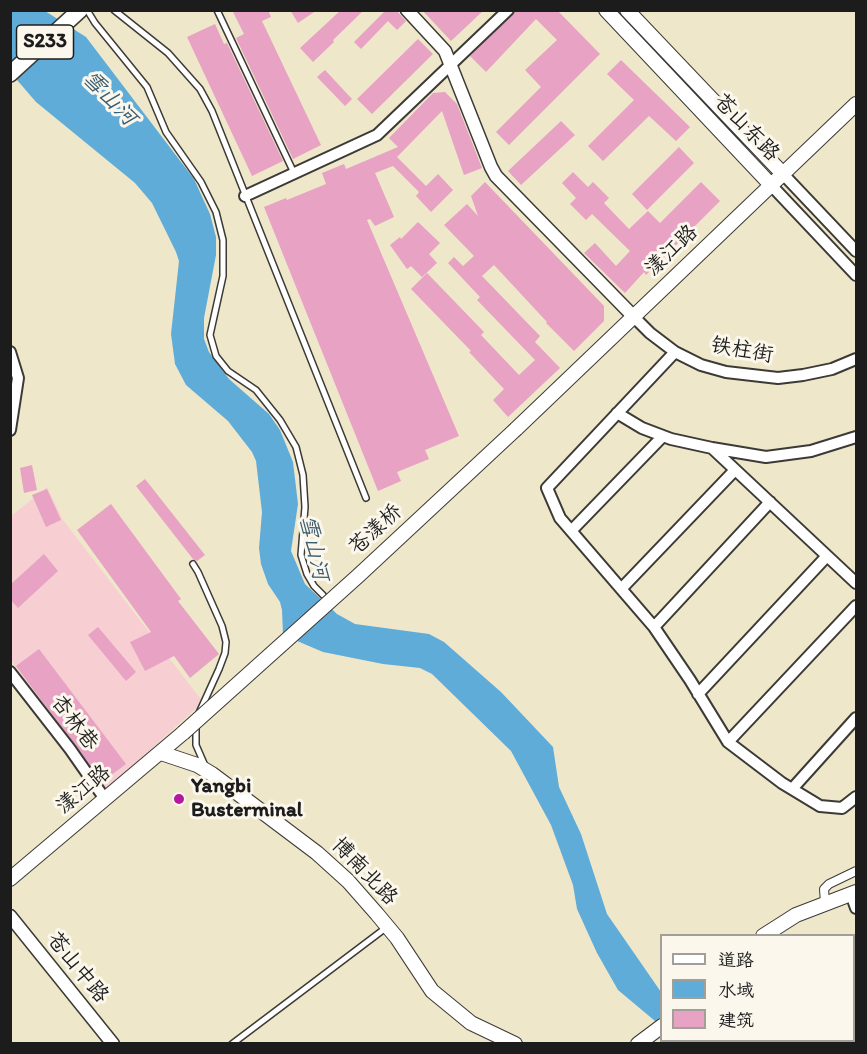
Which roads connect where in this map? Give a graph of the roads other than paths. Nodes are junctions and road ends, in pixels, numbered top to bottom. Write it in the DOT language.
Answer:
graph roads {
  1 [pos="80,10"];
  2 [pos="87,10"];
  3 [pos="114,10"];
  4 [pos="217,10"];
  5 [pos="407,10"];
  6 [pos="508,10"];
  7 [pos="606,10"];
  8 [pos="627,10"];
  9 [pos="451,65"];
  10 [pos="10,74"];
  11 [pos="856,104"];
  12 [pos="294,173"];
  13 [pos="783,174"];
  14 [pos="771,185"];
  15 [pos="245,196"];
  16 [pos="856,251"];
  17 [pos="856,275"];
  18 [pos="634,317"];
  19 [pos="10,352"];
  20 [pos="675,352"];
  21 [pos="856,359"];
  22 [pos="617,413"];
  23 [pos="516,429"];
  24 [pos="10,430"];
  25 [pos="663,436"];
  26 [pos="856,437"];
  27 [pos="712,448"];
  28 [pos="735,470"];
  29 [pos="366,498"];
  30 [pos="770,502"];
  31 [pos="572,531"];
  32 [pos="827,556"];
  33 [pos="193,564"];
  34 [pos="856,583"];
  35 [pos="622,588"];
  36 [pos="323,595"];
  37 [pos="856,606"];
  38 [pos="654,627"];
  39 [pos="10,672"];
  40 [pos="698,694"];
  41 [pos="856,718"];
  42 [pos="183,733"];
  43 [pos="728,742"];
  44 [pos="160,753"];
  45 [pos="208,772"];
  46 [pos="792,789"];
  47 [pos="856,797"];
  48 [pos="105,799"];
  49 [pos="856,871"];
  50 [pos="10,879"];
  51 [pos="854,893"];
  52 [pos="825,903"];
  53 [pos="856,908"];
  54 [pos="10,916"];
  55 [pos="387,927"];
  56 [pos="766,934"];
  57 [pos="660,1027"];
  58 [pos="641,1041"];
  59 [pos="113,1044"];
  60 [pos="232,1044"];
  61 [pos="515,1044"];
  1 -- 10 [label="main road, S233"];
  2 -- 36 [label="lane"];
  3 -- 15 [label="lane"];
  4 -- 12 [label="lane"];
  5 -- 9 [label="street"];
  6 -- 9 [label="street"];
  7 -- 14 [label="main road, 苍山东路"];
  8 -- 13 [label="main road, 苍山东路"];
  9 -- 12 [label="street"];
  9 -- 18 [label="street"];
  11 -- 13 [label="main road, 漾江路"];
  12 -- 15 [label="street"];
  13 -- 14 [label="main road, 漾江路"];
  13 -- 16 [label="street, 苍山东路"];
  14 -- 17 [label="street, 苍山东路"];
  14 -- 18 [label="main road, 漾江路"];
  15 -- 29 [label="lane"];
  18 -- 20 [label="street, 铁柱街"];
  18 -- 23 [label="main road, 漾江路"];
  19 -- 24 [label="street"];
  20 -- 21 [label="street, 铁柱街"];
  20 -- 22 [label="street"];
  22 -- 25 [label="street"];
  22 -- 31 [label="street"];
  23 -- 42 [label="main road, 苍漾桥, bridge"];
  25 -- 27 [label="street"];
  25 -- 31 [label="street"];
  26 -- 27 [label="street"];
  27 -- 28 [label="street"];
  28 -- 30 [label="street"];
  28 -- 35 [label="street"];
  30 -- 32 [label="street"];
  30 -- 38 [label="street"];
  31 -- 35 [label="street"];
  32 -- 34 [label="street"];
  32 -- 40 [label="street"];
  33 -- 45 [label="lane"];
  35 -- 38 [label="street"];
  37 -- 43 [label="street"];
  38 -- 40 [label="street"];
  39 -- 48 [label="street, 杏林巷"];
  40 -- 43 [label="street"];
  41 -- 46 [label="street"];
  42 -- 44 [label="main road, 漾江路"];
  43 -- 46 [label="street"];
  44 -- 45 [label="main road, 博南北路"];
  44 -- 48 [label="main road, 漾江路"];
  45 -- 55 [label="main road, 博南北路"];
  46 -- 47 [label="street"];
  48 -- 50 [label="main road, 漾江路"];
  49 -- 52 [label="street"];
  51 -- 52 [label="main road"];
  51 -- 53 [label="street"];
  52 -- 56 [label="main road"];
  54 -- 59 [label="street, 苍山中路"];
  55 -- 60 [label="lane"];
  55 -- 61 [label="main road, 博南北路"];
  57 -- 58 [label="main road"];
}
